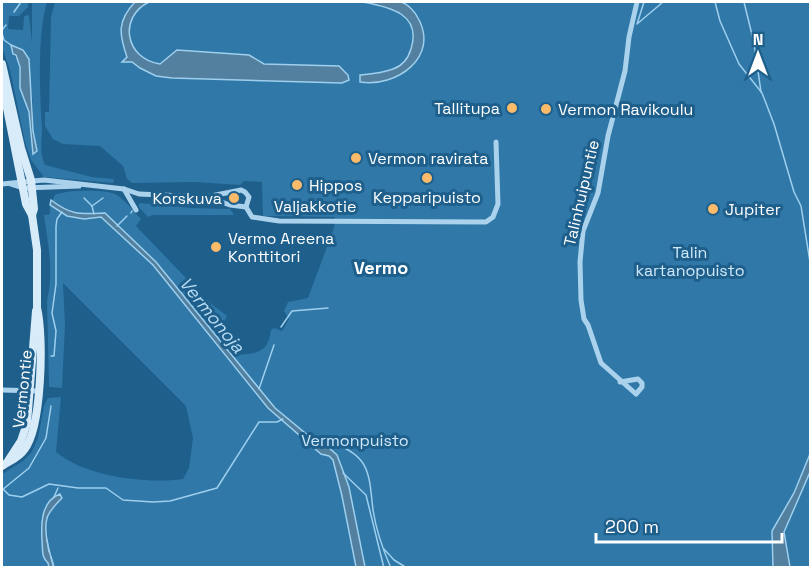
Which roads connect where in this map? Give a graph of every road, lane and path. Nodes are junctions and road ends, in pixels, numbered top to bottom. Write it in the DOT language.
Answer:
graph roads {
  1 [pos="637,2"];
  2 [pos="2,64"];
  3 [pos="2,83"];
  4 [pos="496,142"];
  5 [pos="5,183"];
  6 [pos="27,184"];
  7 [pos="124,189"];
  8 [pos="206,197"];
  9 [pos="246,207"];
  10 [pos="136,210"];
  11 [pos="620,382"];
  12 [pos="2,390"];
  13 [pos="34,391"];
  14 [pos="4,464"];
  1 -- 11 [label="street, Talinhuipuntie"];
  2 -- 6 [label="main road, Vermontie"];
  3 -- 6 [label="main road, Vermontie"];
  4 -- 9 [label="street, Valjakkotie"];
  5 -- 6 [label="street, Valjakkotie"];
  6 -- 7 [label="street, Valjakkotie"];
  6 -- 13 [label="main road, Vermontie"];
  7 -- 8 [label="street, Valjakkotie"];
  7 -- 10 [label="street"];
  8 -- 9 [label="street, Valjakkotie"];
  8 -- 9 [label="street, Valjakkotie"];
  12 -- 13 [label="street"];
  13 -- 14 [label="main road, Vermontie"];
}
